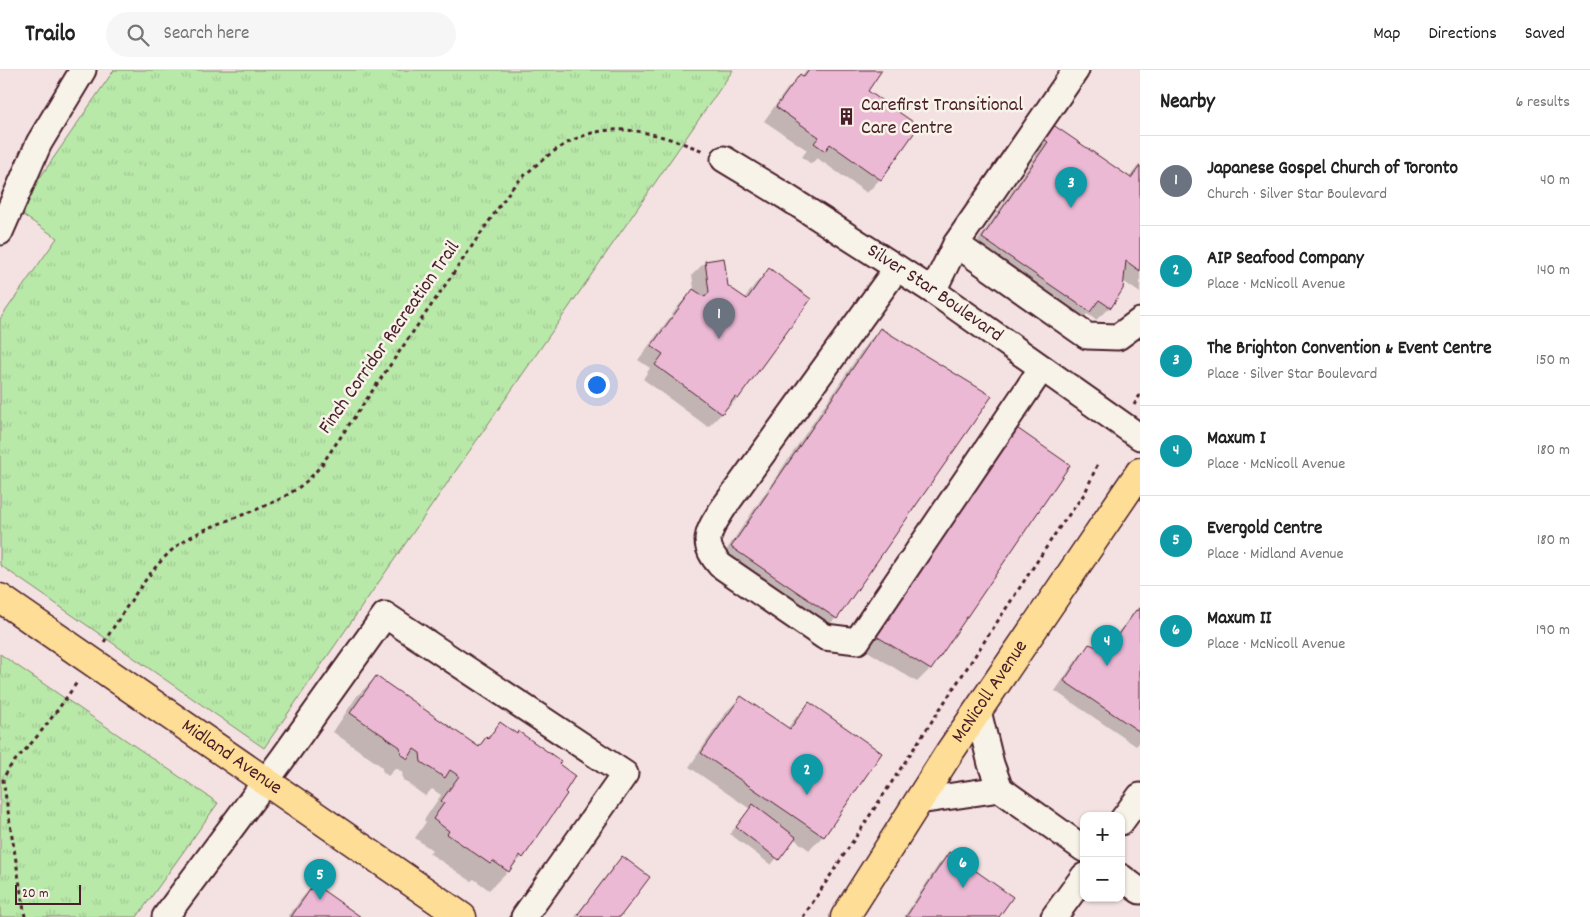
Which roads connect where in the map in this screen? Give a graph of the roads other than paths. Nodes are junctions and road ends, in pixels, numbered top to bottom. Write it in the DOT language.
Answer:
graph roads {
  1 [pos="83,70"];
  2 [pos="1076,70"];
  3 [pos="724,159"];
  4 [pos="0,232"];
  5 [pos="956,244"];
  6 [pos="897,268"];
  7 [pos="933,292"];
  8 [pos="1140,321"];
  9 [pos="1042,368"];
  10 [pos="1140,436"];
  11 [pos="1140,472"];
  12 [pos="0,598"];
  13 [pos="978,711"];
  14 [pos="266,782"];
  15 [pos="1000,789"];
  16 [pos="1140,796"];
  17 [pos="919,801"];
  18 [pos="1125,817"];
  19 [pos="1080,846"];
  20 [pos="1125,880"];
  21 [pos="1080,881"];
  22 [pos="1140,891"];
  23 [pos="165,917"];
  24 [pos="462,917"];
  25 [pos="524,917"];
  26 [pos="845,917"];
  27 [pos="1054,917"];
  1 -- 4 [label="street"];
  2 -- 5 [label="street"];
  3 -- 6 [label="street, Silver Star Boulevard"];
  5 -- 7 [label="street"];
  5 -- 8 [label="street"];
  6 -- 7 [label="street, Silver Star Boulevard"];
  6 -- 9 [label="street"];
  7 -- 9 [label="street, Silver Star Boulevard"];
  9 -- 10 [label="street, Silver Star Boulevard"];
  11 -- 13 [label="main road, McNicoll Avenue"];
  12 -- 14 [label="main road, Midland Avenue"];
  13 -- 15 [label="street"];
  13 -- 17 [label="main road, McNicoll Avenue"];
  14 -- 23 [label="street"];
  14 -- 24 [label="main road, Midland Avenue"];
  14 -- 25 [label="street"];
  15 -- 17 [label="street"];
  15 -- 19 [label="street"];
  16 -- 18 [label="street"];
  17 -- 26 [label="main road, McNicoll Avenue"];
  20 -- 22 [label="street"];
  21 -- 27 [label="street"];
}
